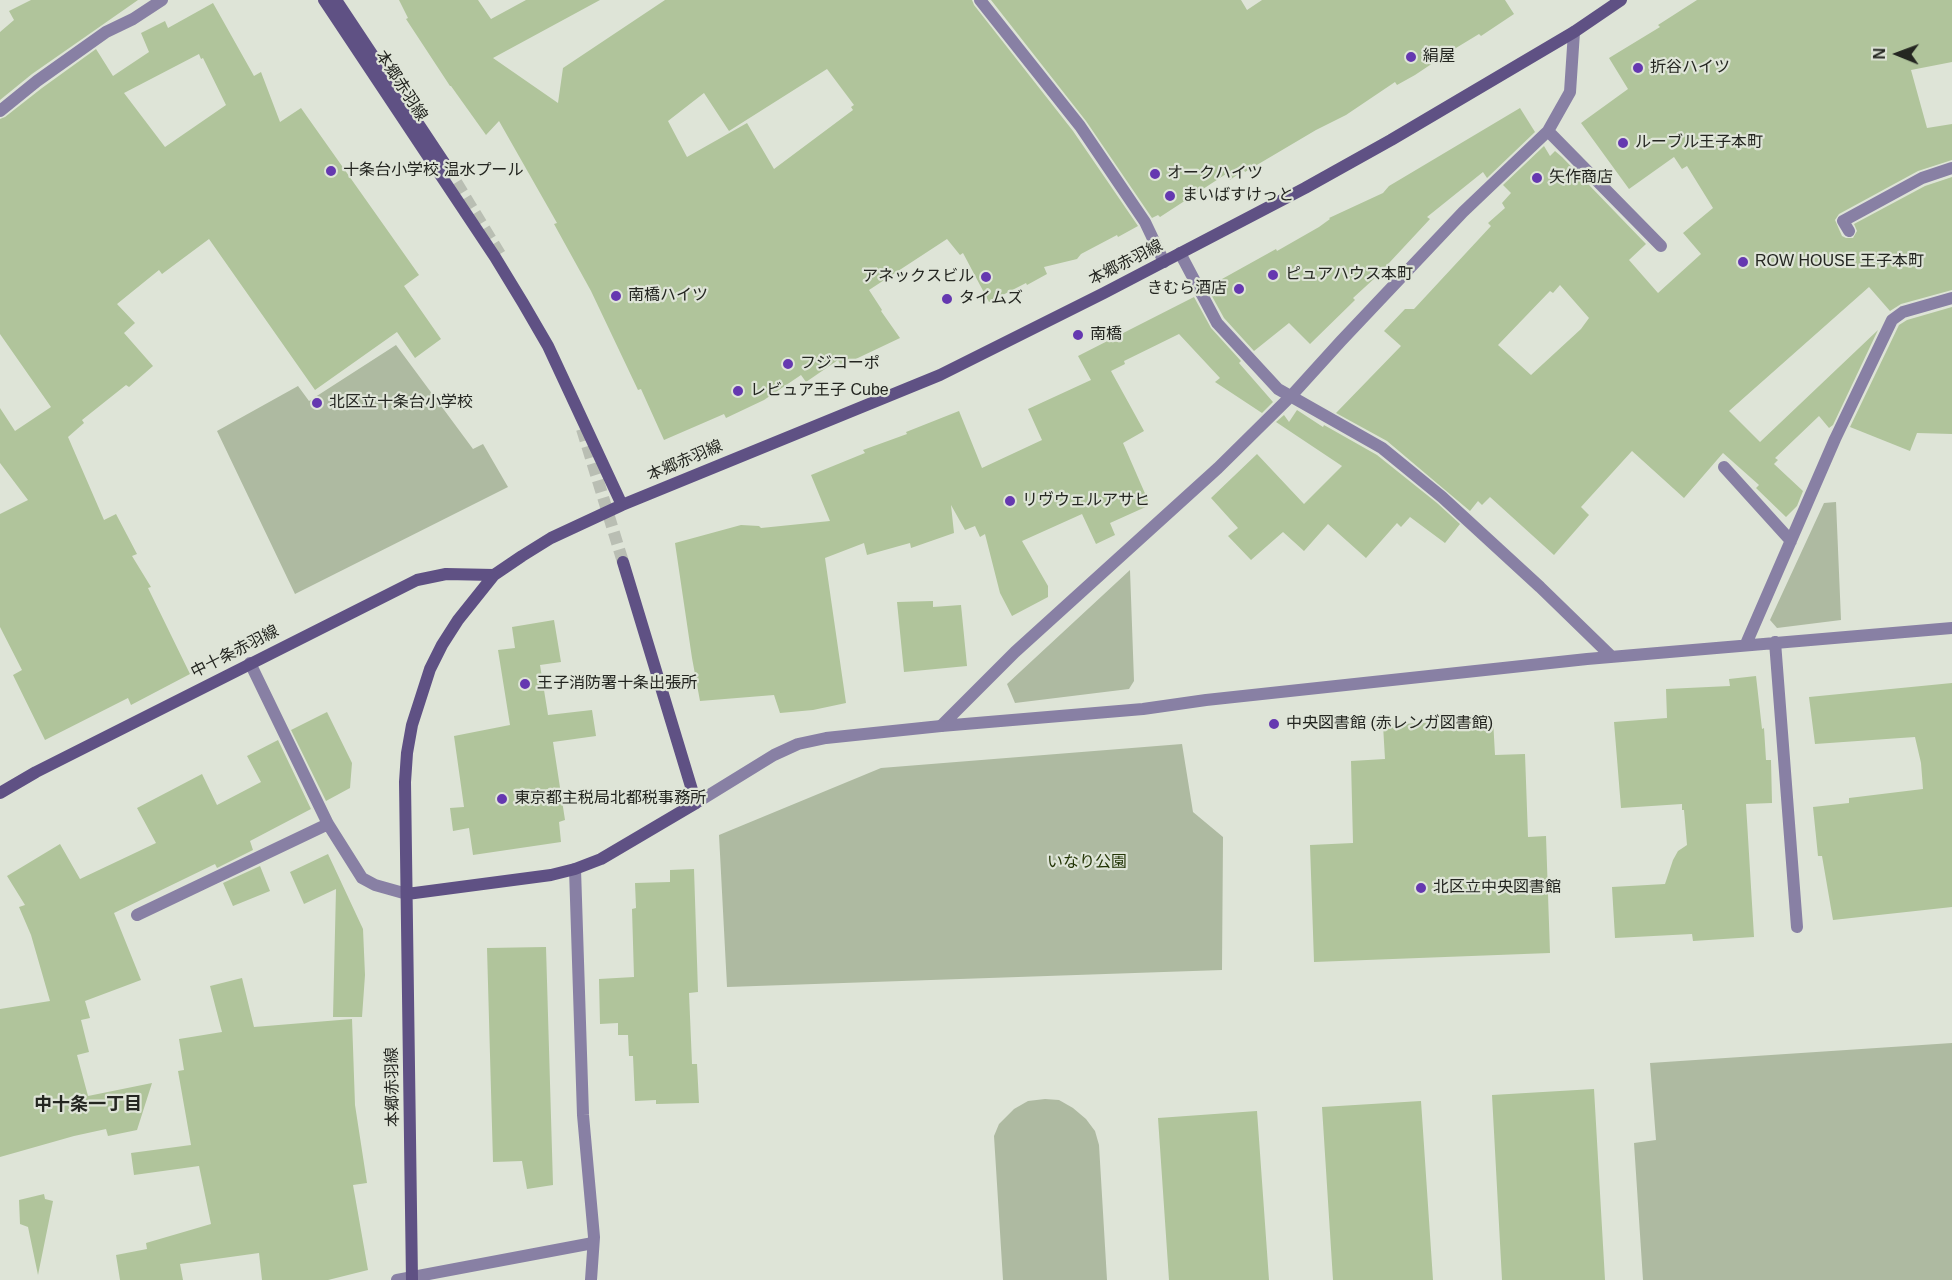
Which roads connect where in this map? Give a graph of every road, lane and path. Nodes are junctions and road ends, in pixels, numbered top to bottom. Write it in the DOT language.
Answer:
graph roads {
  1 [pos="162,0"];
  2 [pos="324,0"];
  3 [pos="336,0"];
  4 [pos="980,0"];
  5 [pos="1621,0"];
  6 [pos="1574,32"];
  7 [pos="0,111"];
  8 [pos="1548,131"];
  9 [pos="1952,168"];
  10 [pos="443,171"];
  11 [pos="1849,231"];
  12 [pos="1661,246"];
  13 [pos="1180,254"];
  14 [pos="1164,262"];
  15 [pos="1952,298"];
  16 [pos="1293,396"];
  17 [pos="1724,467"];
  18 [pos="622,505"];
  19 [pos="1791,541"];
  20 [pos="623,562"];
  21 [pos="495,575"];
  22 [pos="1952,627"];
  23 [pos="1775,642"];
  24 [pos="1746,644"];
  25 [pos="1612,657"];
  26 [pos="250,663"];
  27 [pos="941,726"];
  28 [pos="0,793"];
  29 [pos="696,803"];
  30 [pos="328,824"];
  31 [pos="575,869"];
  32 [pos="406,894"];
  33 [pos="137,915"];
  34 [pos="1797,927"];
  35 [pos="594,1243"];
  36 [pos="412,1278"];
  37 [pos="397,1280"];
  38 [pos="591,1280"];
  1 -- 7 [label="street"];
  2 -- 10 [label="main road, 本郷赤羽線"];
  3 -- 10 [label="main road, 本郷赤羽線"];
  4 -- 14 [label="street"];
  5 -- 6 [label="main road, 本郷赤羽線"];
  6 -- 8 [label="street"];
  6 -- 13 [label="main road, 本郷赤羽線"];
  8 -- 12 [label="street"];
  8 -- 16 [label="street"];
  9 -- 11 [label="street"];
  10 -- 18 [label="main road, 本郷赤羽線"];
  13 -- 14 [label="main road, 本郷赤羽線"];
  13 -- 16 [label="street"];
  14 -- 18 [label="main road, 本郷赤羽線"];
  15 -- 19 [label="street"];
  16 -- 25 [label="street"];
  16 -- 27 [label="street"];
  17 -- 19 [label="street"];
  18 -- 21 [label="main road, 本郷赤羽線"];
  19 -- 24 [label="street"];
  20 -- 29 [label="main road"];
  21 -- 26 [label="main road, 中十条赤羽線"];
  21 -- 32 [label="main road, 本郷赤羽線"];
  22 -- 23 [label="street"];
  23 -- 24 [label="street"];
  23 -- 34 [label="street"];
  24 -- 25 [label="street"];
  25 -- 27 [label="street"];
  26 -- 28 [label="main road, 中十条赤羽線"];
  26 -- 30 [label="street"];
  27 -- 29 [label="street"];
  29 -- 31 [label="main road"];
  30 -- 32 [label="street"];
  30 -- 33 [label="street"];
  31 -- 32 [label="main road"];
  31 -- 35 [label="street"];
  32 -- 36 [label="main road, 本郷赤羽線"];
  35 -- 36 [label="street"];
  35 -- 38 [label="street"];
  36 -- 37 [label="street"];
}
